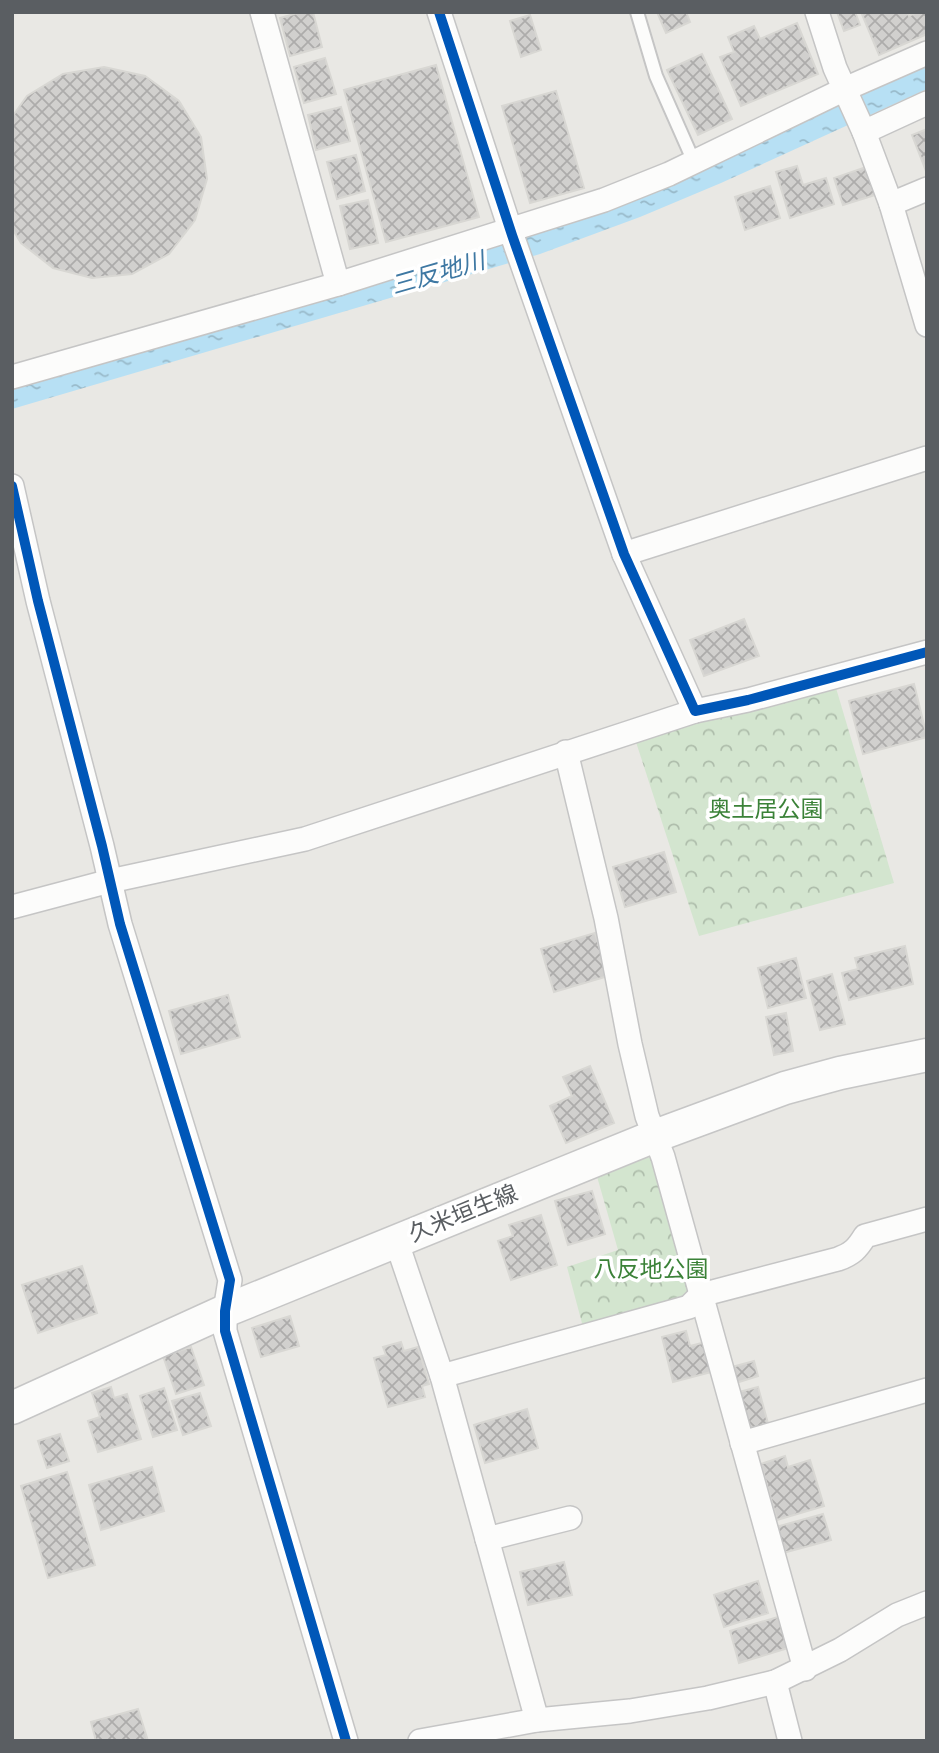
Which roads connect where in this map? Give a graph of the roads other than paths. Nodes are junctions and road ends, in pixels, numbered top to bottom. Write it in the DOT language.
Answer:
graph roads {
  1 [pos="262,12"];
  2 [pos="439,12"];
  3 [pos="637,12"];
  4 [pos="817,12"];
  5 [pos="927,53"];
  6 [pos="846,91"];
  7 [pos="927,103"];
  8 [pos="862,128"];
  9 [pos="694,162"];
  10 [pos="927,189"];
  11 [pos="891,204"];
  12 [pos="511,233"];
  13 [pos="338,284"];
  14 [pos="927,324"];
  15 [pos="12,377"];
  16 [pos="927,458"];
  17 [pos="12,486"];
  18 [pos="624,554"];
  19 [pos="927,652"];
  20 [pos="695,711"];
  21 [pos="566,752"];
  22 [pos="110,881"];
  23 [pos="12,907"];
  24 [pos="927,1055"];
  25 [pos="655,1136"];
  26 [pos="927,1219"];
  27 [pos="396,1240"];
  28 [pos="701,1295"];
  29 [pos="225,1311"];
  30 [pos="442,1376"];
  31 [pos="927,1390"];
  32 [pos="12,1408"];
  33 [pos="743,1443"];
  34 [pos="570,1517"];
  35 [pos="487,1539"];
  36 [pos="927,1603"];
  37 [pos="805,1669"];
  38 [pos="775,1682"];
  39 [pos="537,1720"];
  40 [pos="346,1741"];
  41 [pos="421,1741"];
  42 [pos="790,1741"];
  1 -- 13 [label="street"];
  2 -- 12 [label="street"];
  3 -- 9 [label="lane"];
  4 -- 6 [label="street"];
  5 -- 6 [label="street"];
  6 -- 8 [label="street"];
  6 -- 9 [label="street"];
  7 -- 8 [label="street"];
  8 -- 11 [label="street"];
  9 -- 12 [label="street"];
  10 -- 11 [label="street"];
  11 -- 14 [label="street"];
  12 -- 13 [label="street"];
  12 -- 18 [label="street"];
  13 -- 15 [label="street"];
  16 -- 18 [label="street"];
  17 -- 22 [label="street"];
  18 -- 20 [label="street"];
  19 -- 20 [label="street"];
  20 -- 21 [label="street"];
  21 -- 22 [label="street"];
  21 -- 25 [label="street"];
  22 -- 23 [label="street"];
  22 -- 29 [label="street"];
  24 -- 25 [label="main road, 久米垣生線"];
  25 -- 27 [label="main road, 久米垣生線"];
  25 -- 28 [label="street"];
  26 -- 28 [label="street"];
  27 -- 29 [label="main road, 久米垣生線"];
  27 -- 30 [label="street"];
  28 -- 30 [label="street"];
  28 -- 33 [label="street"];
  29 -- 32 [label="main road, 久米垣生線"];
  29 -- 40 [label="street"];
  30 -- 35 [label="street"];
  31 -- 33 [label="street"];
  33 -- 37 [label="street"];
  34 -- 35 [label="street"];
  35 -- 39 [label="street"];
  36 -- 37 [label="street"];
  37 -- 38 [label="street"];
  38 -- 39 [label="street"];
  38 -- 42 [label="street"];
  39 -- 41 [label="street"];
}
